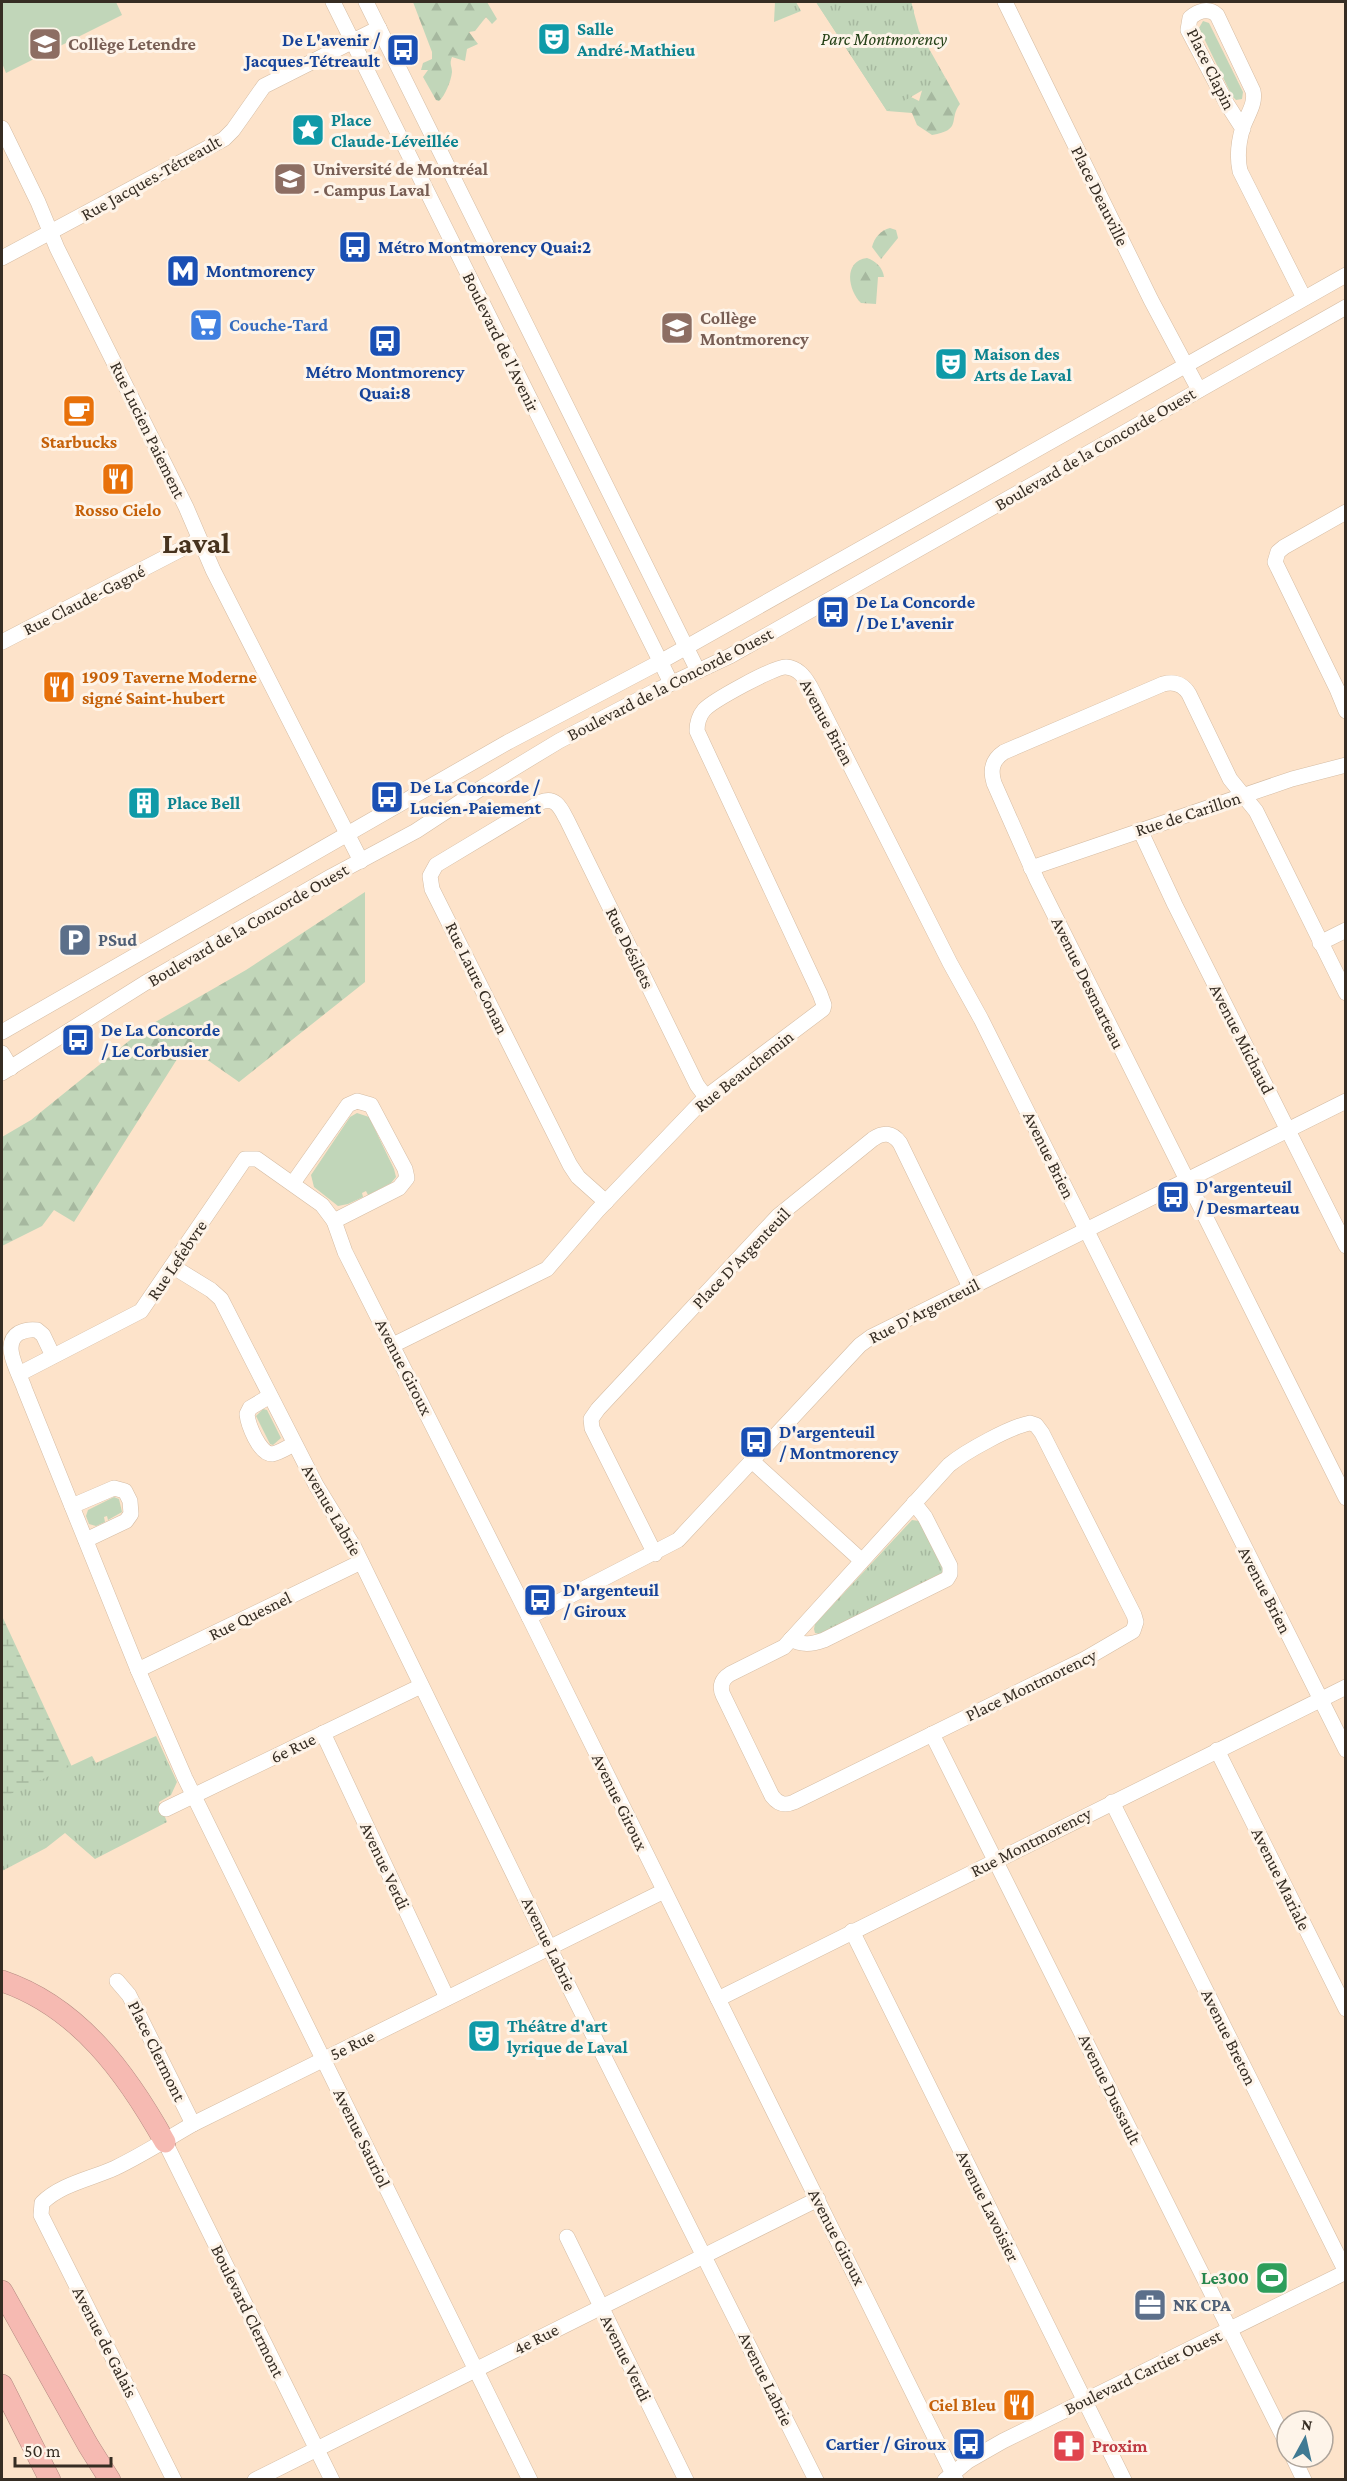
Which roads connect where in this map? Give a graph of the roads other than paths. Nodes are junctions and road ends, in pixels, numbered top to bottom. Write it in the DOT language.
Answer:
graph roads {
  1 [pos="333,2"];
  2 [pos="366,2"];
  3 [pos="1005,2"];
  4 [pos="379,28"];
  5 [pos="352,41"];
  6 [pos="2,128"];
  7 [pos="1243,129"];
  8 [pos="51,233"];
  9 [pos="2,258"];
  10 [pos="1346,275"];
  11 [pos="1304,298"];
  12 [pos="1346,307"];
  13 [pos="1185,365"];
  14 [pos="1199,390"];
  15 [pos="1346,512"];
  16 [pos="199,540"];
  17 [pos="2,642"];
  18 [pos="686,646"];
  19 [pos="660,662"];
  20 [pos="699,671"];
  21 [pos="671,683"];
  22 [pos="1346,711"];
  23 [pos="697,722"];
  24 [pos="1346,765"];
  25 [pos="1244,795"];
  26 [pos="553,801"];
  27 [pos="1140,830"];
  28 [pos="346,834"];
  29 [pos="361,861"];
  30 [pos="1031,868"];
  31 [pos="1346,930"];
  32 [pos="1320,943"];
  33 [pos="1346,993"];
  34 [pos="2,1032"];
  35 [pos="2,1053"];
  36 [pos="6,1070"];
  37 [pos="706,1097"];
  38 [pos="1346,1101"];
  39 [pos="1287,1129"];
  40 [pos="248,1158"];
  41 [pos="1185,1180"];
  42 [pos="293,1182"];
  43 [pos="606,1202"];
  44 [pos="333,1221"];
  45 [pos="1085,1230"];
  46 [pos="1346,1246"];
  47 [pos="172,1266"];
  48 [pos="970,1287"];
  49 [pos="393,1345"];
  50 [pos="54,1356"];
  51 [pos="19,1374"];
  52 [pos="270,1396"];
  53 [pos="294,1444"];
  54 [pos="752,1461"];
  55 [pos="1346,1498"];
  56 [pos="914,1503"];
  57 [pos="72,1506"];
  58 [pos="86,1540"];
  59 [pos="655,1554"];
  60 [pos="861,1560"];
  61 [pos="362,1562"];
  62 [pos="529,1617"];
  63 [pos="791,1639"];
  64 [pos="138,1670"];
  65 [pos="421,1686"];
  66 [pos="1346,1687"];
  67 [pos="1320,1699"];
  68 [pos="323,1734"];
  69 [pos="932,1734"];
  70 [pos="1217,1750"];
  71 [pos="1346,1750"];
  72 [pos="194,1796"];
  73 [pos="1112,1802"];
  74 [pos="166,1809"];
  75 [pos="996,1860"];
  76 [pos="664,1891"];
  77 [pos="852,1931"];
  78 [pos="549,1947"];
  79 [pos="2,1981"];
  80 [pos="117,1981"];
  81 [pos="447,1998"];
  82 [pos="718,1999"];
  83 [pos="1346,2008"];
  84 [pos="323,2060"];
  85 [pos="193,2124"];
  86 [pos="165,2142"];
  87 [pos="818,2199"];
  88 [pos="42,2203"];
  89 [pos="567,2237"];
  90 [pos="704,2255"];
  91 [pos="1345,2272"];
  92 [pos="2,2291"];
  93 [pos="601,2307"];
  94 [pos="1230,2329"];
  95 [pos="475,2370"];
  96 [pos="2,2385"];
  97 [pos="1086,2400"];
  98 [pos="1275,2420"];
  99 [pos="88,2445"];
  100 [pos="316,2449"];
  101 [pos="951,2477"];
  102 [pos="50,2480"];
  103 [pos="104,2480"];
  104 [pos="110,2480"];
  105 [pos="174,2480"];
  106 [pos="255,2480"];
  107 [pos="332,2480"];
  108 [pos="530,2480"];
  109 [pos="686,2480"];
  110 [pos="816,2480"];
  111 [pos="1124,2480"];
  1 -- 5 [label="street, Boulevard de l'Avenir"];
  2 -- 4 [label="street, Boulevard de l'Avenir"];
  3 -- 13 [label="street, Place Deauville"];
  4 -- 5 [label="street, Rue Jacques-Tétreault"];
  4 -- 18 [label="street, Boulevard de l'Avenir"];
  5 -- 8 [label="street, Rue Jacques-Tétreault"];
  5 -- 19 [label="street, Boulevard de l'Avenir"];
  6 -- 8 [label="street, Rue Lucien Paiement"];
  7 -- 7 [label="street, Place Clapin"];
  7 -- 11 [label="street, Place Clapin"];
  8 -- 9 [label="street, Rue Jacques-Tétreault"];
  8 -- 16 [label="street, Rue Lucien Paiement"];
  10 -- 11 [label="street, Boulevard de la Concorde Ouest"];
  11 -- 13 [label="street, Boulevard de la Concorde Ouest"];
  12 -- 14 [label="street, Boulevard de la Concorde Ouest"];
  13 -- 14 [label="street, Place Deauville"];
  13 -- 18 [label="street, Boulevard de la Concorde Ouest"];
  14 -- 20 [label="street, Boulevard de la Concorde Ouest"];
  15 -- 22 [label="street"];
  16 -- 17 [label="street, Rue Claude-Gagné"];
  16 -- 28 [label="street, Rue Lucien Paiement"];
  18 -- 19 [label="street, Boulevard de la Concorde Ouest"];
  18 -- 20 [label="street, Boulevard de l'Avenir"];
  19 -- 21 [label="street, Boulevard de l'Avenir"];
  19 -- 28 [label="street, Boulevard de la Concorde Ouest"];
  20 -- 21 [label="street, Boulevard de la Concorde Ouest"];
  21 -- 29 [label="street, Boulevard de la Concorde Ouest"];
  23 -- 37 [label="street, Rue Beauchemin"];
  23 -- 45 [label="street, Avenue Brien"];
  24 -- 25 [label="street, Rue de Carillon"];
  25 -- 27 [label="street, Rue de Carillon"];
  25 -- 30 [label="street, Avenue Desmarteau"];
  25 -- 32 [label="street"];
  26 -- 37 [label="street, Rue Désilets"];
  26 -- 43 [label="street, Rue Laure Conan"];
  27 -- 30 [label="street, Rue de Carillon"];
  27 -- 39 [label="street, Avenue Michaud"];
  28 -- 29 [label="street, Rue Lucien Paiement"];
  28 -- 34 [label="street, Boulevard de la Concorde Ouest"];
  29 -- 36 [label="street, Boulevard de la Concorde Ouest"];
  30 -- 41 [label="street, Avenue Desmarteau"];
  31 -- 32 [label="street"];
  32 -- 33 [label="street"];
  35 -- 36 [label="street"];
  37 -- 43 [label="street, Rue Beauchemin"];
  38 -- 39 [label="street, Rue D'Argenteuil"];
  39 -- 41 [label="street, Rue D'Argenteuil"];
  39 -- 46 [label="street, Avenue Michaud"];
  40 -- 42 [label="street, Avenue Giroux"];
  40 -- 47 [label="street, Rue Lefebvre"];
  41 -- 45 [label="street, Rue D'Argenteuil"];
  41 -- 55 [label="street, Avenue Desmarteau"];
  42 -- 44 [label="street, Avenue Giroux"];
  42 -- 44 [label="street"];
  43 -- 49 [label="street, Rue Beauchemin"];
  44 -- 49 [label="street, Avenue Giroux"];
  45 -- 48 [label="street, Rue D'Argenteuil"];
  45 -- 67 [label="street, Avenue Brien"];
  47 -- 50 [label="street, Rue Lefebvre"];
  47 -- 52 [label="street, Avenue Labrie"];
  48 -- 54 [label="street, Rue D'Argenteuil"];
  48 -- 59 [label="street, Place D'Argenteuil"];
  49 -- 62 [label="street, Avenue Giroux"];
  50 -- 51 [label="street, Rue Lefebvre"];
  50 -- 51 [label="street"];
  51 -- 57 [label="street"];
  52 -- 53 [label="street, Avenue Labrie"];
  52 -- 53 [label="street, Avenue Labrie"];
  53 -- 61 [label="street, Avenue Labrie"];
  54 -- 59 [label="street, Rue D'Argenteuil"];
  54 -- 60 [label="street"];
  56 -- 60 [label="street, Place Montmorency"];
  56 -- 63 [label="street"];
  56 -- 69 [label="street, Place Montmorency"];
  57 -- 58 [label="street"];
  57 -- 58 [label="street"];
  58 -- 64 [label="street"];
  59 -- 62 [label="street, Rue D'Argenteuil"];
  60 -- 63 [label="street, Place Montmorency"];
  61 -- 64 [label="street, Rue Quesnel"];
  61 -- 65 [label="street, Avenue Labrie"];
  62 -- 76 [label="street, Avenue Giroux"];
  63 -- 69 [label="street, Place Montmorency"];
  64 -- 72 [label="street"];
  65 -- 68 [label="street, 6e Rue"];
  65 -- 78 [label="street, Avenue Labrie"];
  66 -- 67 [label="street, Rue Montmorency"];
  67 -- 70 [label="street, Rue Montmorency"];
  67 -- 71 [label="street, Avenue Brien"];
  68 -- 72 [label="street, 6e Rue"];
  68 -- 81 [label="street, Avenue Verdi"];
  69 -- 75 [label="street, Avenue Dussault"];
  70 -- 73 [label="street, Rue Montmorency"];
  70 -- 83 [label="street, Avenue Mariale"];
  72 -- 74 [label="street, 6e Rue"];
  72 -- 84 [label="street, Avenue Sauriol"];
  73 -- 75 [label="street, Rue Montmorency"];
  73 -- 91 [label="street, Avenue Breton"];
  75 -- 77 [label="street, Rue Montmorency"];
  75 -- 94 [label="street, Avenue Dussault"];
  76 -- 78 [label="street, 5e Rue"];
  76 -- 82 [label="street, Avenue Giroux"];
  77 -- 82 [label="street, Rue Montmorency"];
  77 -- 97 [label="street, Avenue Lavoisier"];
  78 -- 81 [label="street, 5e Rue"];
  78 -- 90 [label="street, Avenue Labrie"];
  79 -- 86 [label="highway"];
  80 -- 85 [label="street, Place Clermont"];
  81 -- 84 [label="street, 5e Rue"];
  82 -- 87 [label="street, Avenue Giroux"];
  84 -- 85 [label="street, 5e Rue"];
  84 -- 95 [label="street, Avenue Sauriol"];
  85 -- 86 [label="street, 5e Rue"];
  86 -- 88 [label="street, 5e Rue"];
  86 -- 100 [label="street, Boulevard Clermont"];
  87 -- 90 [label="street, 4e Rue"];
  87 -- 101 [label="street, Avenue Giroux"];
  88 -- 105 [label="street, Avenue de Galais"];
  89 -- 93 [label="street, Avenue Verdi"];
  90 -- 93 [label="street, 4e Rue"];
  90 -- 110 [label="street, Avenue Labrie"];
  91 -- 94 [label="street, Boulevard Cartier Ouest"];
  92 -- 99 [label="highway"];
  93 -- 95 [label="street, 4e Rue"];
  93 -- 109 [label="street, Avenue Verdi"];
  94 -- 97 [label="street, Boulevard Cartier Ouest"];
  94 -- 98 [label="street, Avenue Dussault"];
  95 -- 100 [label="street, 4e Rue"];
  95 -- 108 [label="street, Avenue Sauriol"];
  96 -- 102 [label="highway"];
  97 -- 101 [label="street, Boulevard Cartier Ouest"];
  97 -- 111 [label="street, Avenue Lavoisier"];
  99 -- 103 [label="highway"];
  99 -- 104 [label="highway"];
  100 -- 106 [label="street, 4e Rue"];
  100 -- 107 [label="street, Boulevard Clermont"];
}
